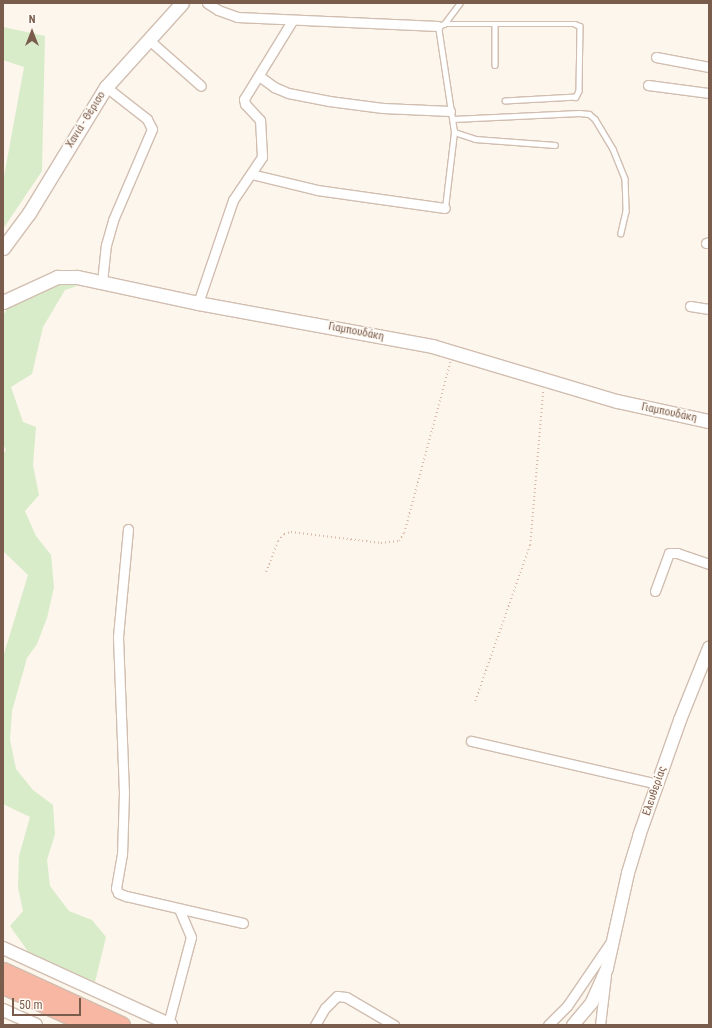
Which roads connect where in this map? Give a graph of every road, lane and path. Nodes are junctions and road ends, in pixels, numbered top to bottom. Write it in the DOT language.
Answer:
graph roads {
  1 [pos="182,3"];
  2 [pos="207,3"];
  3 [pos="460,3"];
  4 [pos="292,21"];
  5 [pos="495,24"];
  6 [pos="441,25"];
  7 [pos="149,40"];
  8 [pos="656,57"];
  9 [pos="496,65"];
  10 [pos="709,67"];
  11 [pos="259,76"];
  12 [pos="648,85"];
  13 [pos="201,86"];
  14 [pos="106,87"];
  15 [pos="709,93"];
  16 [pos="505,101"];
  17 [pos="451,115"];
  18 [pos="454,132"];
  19 [pos="555,145"];
  20 [pos="251,174"];
  21 [pos="445,208"];
  22 [pos="621,233"];
  23 [pos="3,248"];
  24 [pos="102,282"];
  25 [pos="3,302"];
  26 [pos="198,303"];
  27 [pos="690,306"];
  28 [pos="709,309"];
  29 [pos="452,353"];
  30 [pos="544,380"];
  31 [pos="709,421"];
  32 [pos="128,530"];
  33 [pos="709,564"];
  34 [pos="266,572"];
  35 [pos="655,591"];
  36 [pos="709,648"];
  37 [pos="475,701"];
  38 [pos="471,741"];
  39 [pos="657,784"];
  40 [pos="179,909"];
  41 [pos="243,923"];
  42 [pos="615,935"];
  43 [pos="3,948"];
  44 [pos="607,968"];
  45 [pos="3,970"];
  46 [pos="3,985"];
  47 [pos="3,1010"];
  48 [pos="169,1024"];
  49 [pos="36,1025"];
  50 [pos="90,1025"];
  51 [pos="121,1025"];
  52 [pos="315,1025"];
  53 [pos="394,1025"];
  54 [pos="548,1025"];
  55 [pos="574,1025"];
  56 [pos="600,1025"];
  1 -- 7 [label="main road, Χανιά - Θέρισο"];
  2 -- 4 [label="street"];
  3 -- 6 [label="lane"];
  4 -- 6 [label="street"];
  4 -- 11 [label="street"];
  5 -- 6 [label="lane"];
  5 -- 9 [label="lane"];
  5 -- 16 [label="lane"];
  6 -- 17 [label="lane"];
  7 -- 13 [label="street"];
  7 -- 14 [label="main road, Χανιά - Θέρισο"];
  8 -- 10 [label="street"];
  11 -- 17 [label="street"];
  11 -- 20 [label="street"];
  12 -- 15 [label="street"];
  14 -- 23 [label="main road, Χανιά - Θέρισο"];
  14 -- 24 [label="street"];
  17 -- 18 [label="lane"];
  17 -- 22 [label="lane"];
  18 -- 19 [label="lane"];
  18 -- 21 [label="lane"];
  20 -- 21 [label="street"];
  20 -- 26 [label="street"];
  24 -- 25 [label="main road, Γιαμπουδάκη"];
  24 -- 26 [label="main road, Γιαμπουδάκη"];
  26 -- 29 [label="main road, Γιαμπουδάκη"];
  27 -- 28 [label="street"];
  29 -- 30 [label="main road, Γιαμπουδάκη"];
  29 -- 34 [label="path"];
  30 -- 31 [label="main road, Γιαμπουδάκη"];
  30 -- 37 [label="path"];
  32 -- 40 [label="street"];
  33 -- 35 [label="street"];
  36 -- 39 [label="street, Ελευθερίας"];
  38 -- 39 [label="street"];
  39 -- 42 [label="street, Ελευθερίας"];
  40 -- 41 [label="street"];
  40 -- 48 [label="street"];
  42 -- 44 [label="street, Ελευθερίας"];
  42 -- 54 [label="street"];
  43 -- 48 [label="street"];
  44 -- 55 [label="street, Ελευθερίας"];
  44 -- 56 [label="street"];
  45 -- 51 [label="highway"];
  46 -- 50 [label="highway"];
  47 -- 49 [label="street"];
  52 -- 53 [label="street"];
}
